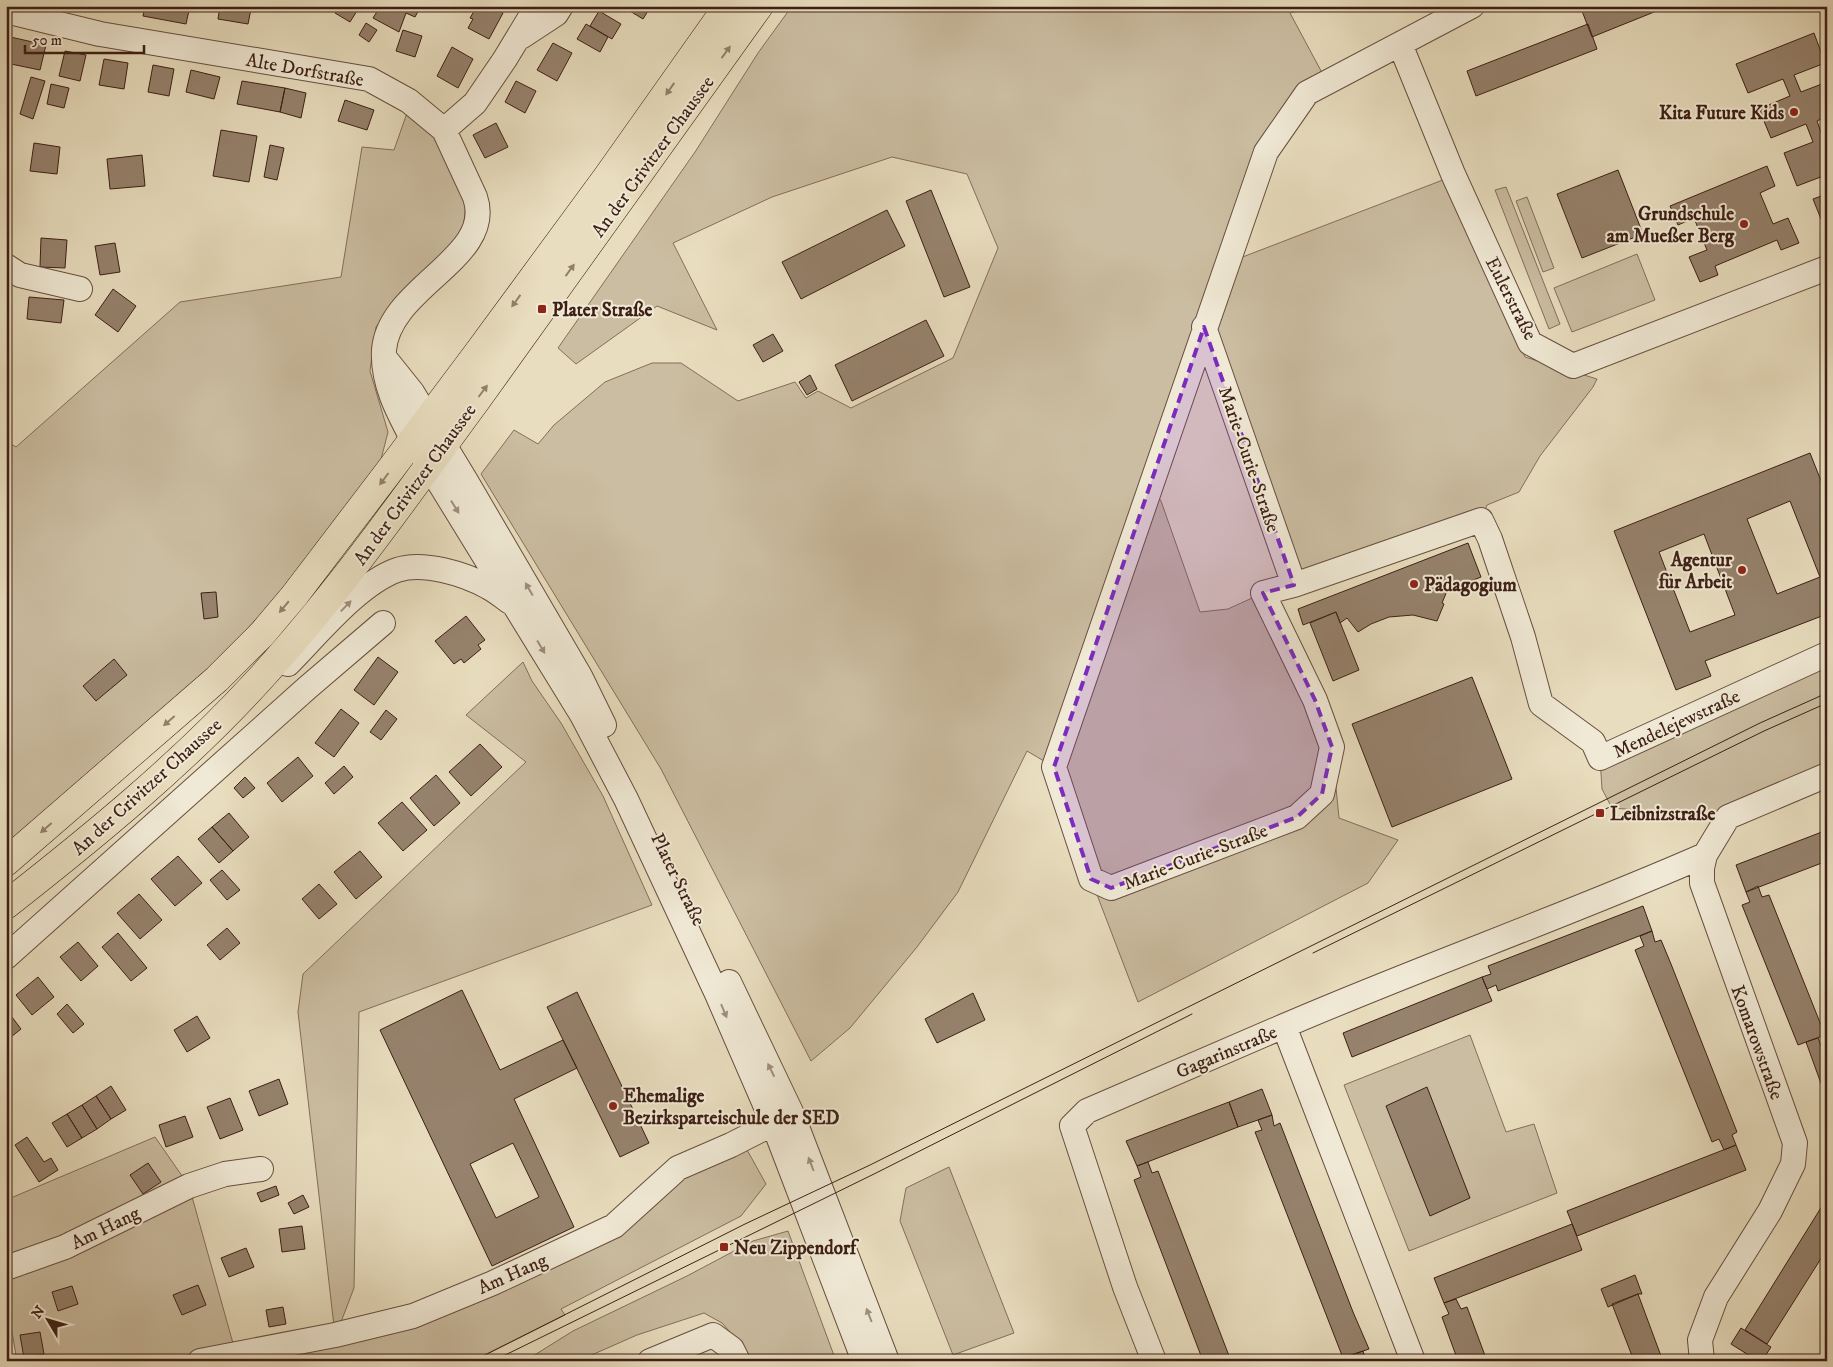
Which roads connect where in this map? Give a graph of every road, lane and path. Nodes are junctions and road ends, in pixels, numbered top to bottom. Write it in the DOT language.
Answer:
graph roads {
  1 [pos="537,6"];
  2 [pos="561,6"];
  3 [pos="728,6"];
  4 [pos="759,6"];
  5 [pos="1472,6"];
  6 [pos="6,11"];
  7 [pos="59,15"];
  8 [pos="516,41"];
  9 [pos="1400,44"];
  10 [pos="444,130"];
  11 [pos="6,266"];
  12 [pos="1827,268"];
  13 [pos="80,289"];
  14 [pos="1204,327"];
  15 [pos="420,429"];
  16 [pos="436,455"];
  17 [pos="1294,585"];
  18 [pos="515,606"];
  19 [pos="383,623"];
  20 [pos="1827,654"];
  21 [pos="1827,775"];
  22 [pos="117,816"];
  23 [pos="1705,855"];
  24 [pos="6,862"];
  25 [pos="6,905"];
  26 [pos="6,957"];
  27 [pos="1284,1026"];
  28 [pos="782,1119"];
  29 [pos="261,1169"];
  30 [pos="6,1268"];
  31 [pos="735,1355"];
  32 [pos="200,1361"];
  33 [pos="650,1361"];
  34 [pos="864,1361"];
  35 [pos="887,1361"];
  36 [pos="1154,1361"];
  37 [pos="1413,1361"];
  38 [pos="1702,1361"];
  1 -- 8 [label="street"];
  2 -- 8 [label="street"];
  3 -- 15 [label="main road, An der Crivitzer Chaussee, one-way"];
  16 -- 4 [label="main road, An der Crivitzer Chaussee, one-way"];
  5 -- 9 [label="street, Marie-Curie-Straße"];
  6 -- 7 [label="street, Alte Dorfstraße"];
  7 -- 10 [label="street, Alte Dorfstraße"];
  8 -- 10 [label="street"];
  9 -- 12 [label="street, Eulerstraße"];
  9 -- 14 [label="street, Marie-Curie-Straße"];
  10 -- 15 [label="street, Alte Dorfstraße"];
  11 -- 13 [label="street"];
  14 -- 17 [label="street, Marie-Curie-Straße"];
  14 -- 17 [label="street, Marie-Curie-Straße"];
  15 -- 16 [label="street, Plater Straße"];
  15 -- 24 [label="main road, An der Crivitzer Chaussee, one-way"];
  16 -- 18 [label="street, Plater Straße, one-way"];
  16 -- 22 [label="main road, An der Crivitzer Chaussee"];
  28 -- 16 [label="street, Plater Straße, one-way"];
  17 -- 20 [label="street, Mendelejewstraße"];
  22 -- 18 [label="street, one-way"];
  18 -- 28 [label="street, Plater Straße, one-way"];
  19 -- 26 [label="street, An der Crivitzer Chaussee"];
  21 -- 23 [label="street, Komarowstraße"];
  22 -- 25 [label="main road, An der Crivitzer Chaussee"];
  23 -- 27 [label="street"];
  23 -- 38 [label="street, Komarowstraße"];
  27 -- 36 [label="street, Gagarinstraße"];
  27 -- 37 [label="street, Gagarinstraße"];
  28 -- 32 [label="street, Am Hang"];
  28 -- 34 [label="street, Plater Straße"];
  35 -- 28 [label="street, Plater Straße, one-way"];
  29 -- 30 [label="street, Am Hang"];
  31 -- 33 [label="street"];
}
